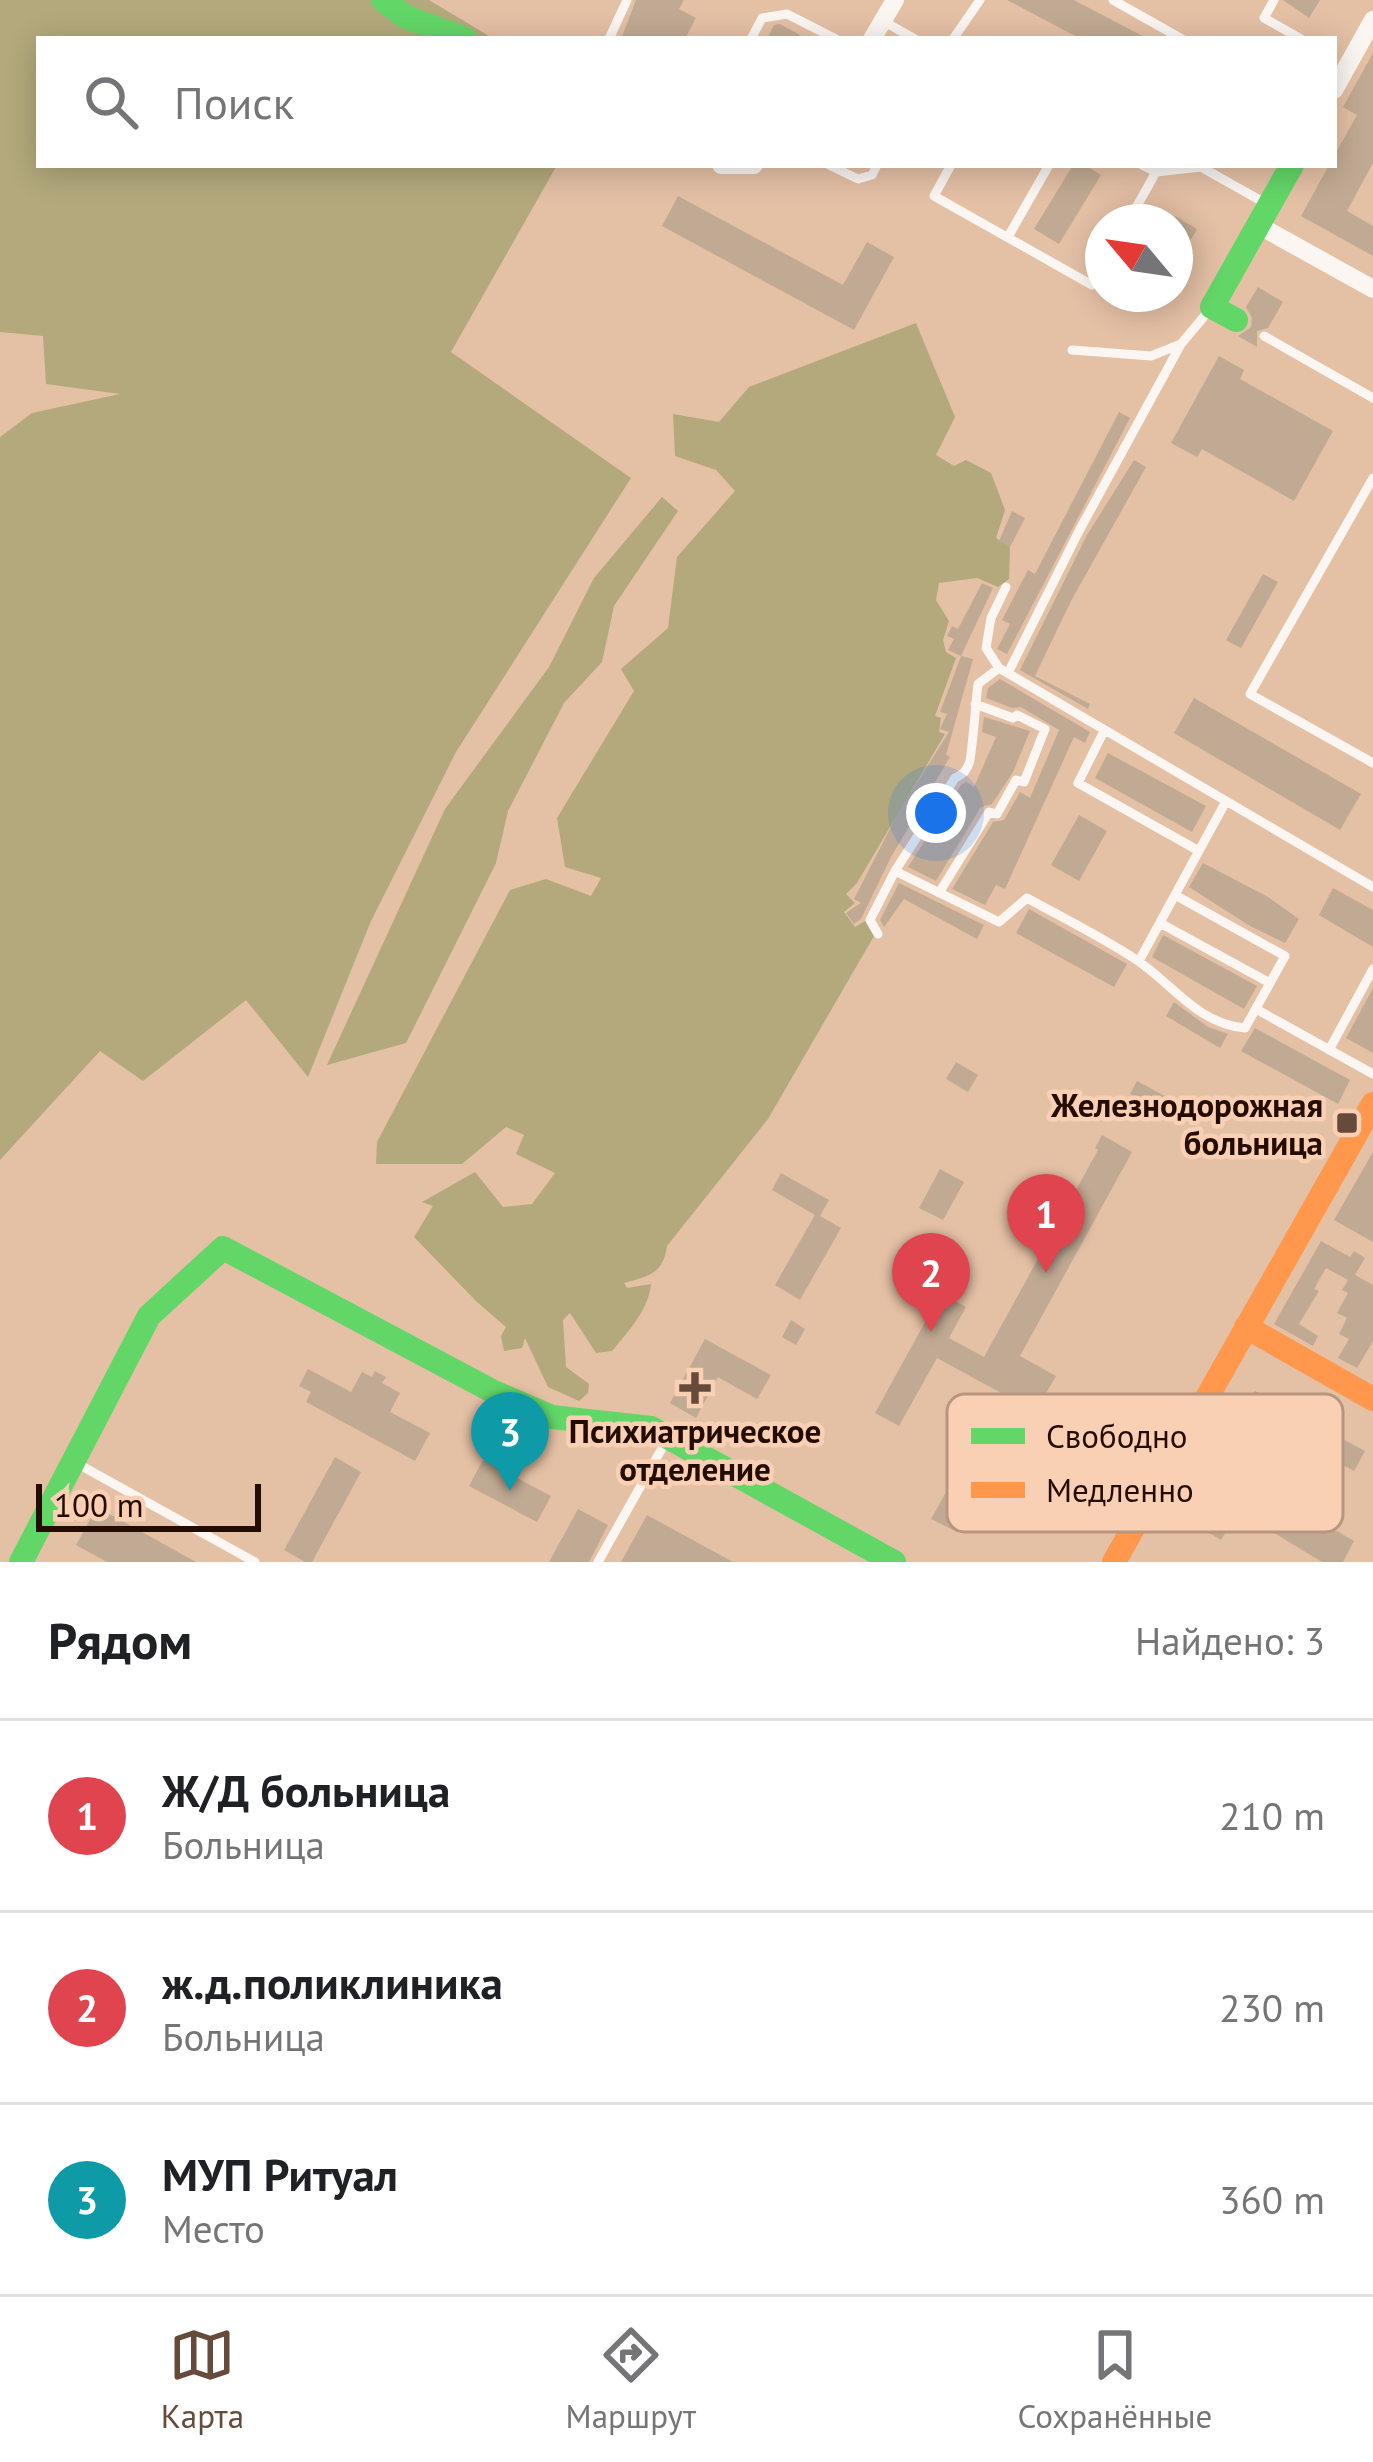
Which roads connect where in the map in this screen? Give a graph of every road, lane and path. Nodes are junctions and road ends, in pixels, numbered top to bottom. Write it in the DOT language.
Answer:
graph roads {
  1 [pos="383,0"];
  2 [pos="626,0"];
  3 [pos="895,0"];
  4 [pos="980,0"];
  5 [pos="1113,0"];
  6 [pos="1274,0"];
  7 [pos="1373,20"];
  8 [pos="883,21"];
  9 [pos="457,36"];
  10 [pos="612,36"];
  11 [pos="753,36"];
  12 [pos="830,36"];
  13 [pos="874,36"];
  14 [pos="910,36"];
  15 [pos="955,36"];
  16 [pos="1177,36"];
  17 [pos="1296,36"];
  18 [pos="1341,62"];
  19 [pos="835,168"];
  20 [pos="876,168"];
  21 [pos="949,168"];
  22 [pos="1046,168"];
  23 [pos="1148,168"];
  24 [pos="1192,168"];
  25 [pos="1202,168"];
  26 [pos="1290,168"];
  27 [pos="1156,172"];
  28 [pos="1138,204"];
  29 [pos="1264,215"];
  30 [pos="1008,238"];
  31 [pos="1085,281"];
  32 [pos="1373,289"];
  33 [pos="1213,307"];
  34 [pos="1236,320"];
  35 [pos="1264,336"];
  36 [pos="1180,344"];
  37 [pos="1072,350"];
  38 [pos="1373,398"];
  39 [pos="1373,478"];
  40 [pos="1006,586"];
  41 [pos="1003,671"];
  42 [pos="975,704"];
  43 [pos="1105,731"];
  44 [pos="1373,764"];
  45 [pos="1226,803"];
  46 [pos="1199,851"];
  47 [pos="895,871"];
  48 [pos="1373,887"];
  49 [pos="939,893"];
  50 [pos="1175,895"];
  51 [pos="1160,922"];
  52 [pos="878,934"];
  53 [pos="1139,961"];
  54 [pos="1373,969"];
  55 [pos="1270,983"];
  56 [pos="1256,1009"];
  57 [pos="1329,1050"];
  58 [pos="1373,1074"];
  59 [pos="1373,1104"];
  60 [pos="1364,1143"];
  61 [pos="1246,1328"];
  62 [pos="1371,1392"];
  63 [pos="1209,1394"];
  64 [pos="659,1433"];
  65 [pos="73,1461"];
  66 [pos="1131,1532"];
  67 [pos="248,1560"];
  68 [pos="21,1562"];
  69 [pos="598,1562"];
  70 [pos="894,1562"];
  71 [pos="1114,1562"];
  1 -- 9 [label="street"];
  2 -- 10 [label="lane"];
  3 -- 8 [label="street"];
  4 -- 15 [label="lane"];
  5 -- 16 [label="lane"];
  6 -- 17 [label="lane"];
  7 -- 18 [label="street"];
  8 -- 13 [label="street"];
  8 -- 14 [label="lane"];
  11 -- 12 [label="lane"];
  19 -- 20 [label="lane"];
  21 -- 30 [label="lane"];
  22 -- 30 [label="lane"];
  23 -- 27 [label="lane"];
  24 -- 27 [label="lane"];
  25 -- 29 [label="lane"];
  26 -- 29 [label="street"];
  27 -- 28 [label="lane"];
  29 -- 32 [label="street"];
  29 -- 33 [label="street"];
  30 -- 31 [label="lane"];
  33 -- 34 [label="street"];
  33 -- 36 [label="lane"];
  35 -- 38 [label="lane"];
  36 -- 37 [label="lane"];
  36 -- 41 [label="lane"];
  39 -- 44 [label="lane"];
  40 -- 41 [label="lane"];
  41 -- 42 [label="lane"];
  41 -- 43 [label="lane"];
  42 -- 47 [label="lane"];
  42 -- 49 [label="lane"];
  43 -- 45 [label="lane"];
  43 -- 46 [label="lane"];
  45 -- 46 [label="lane"];
  45 -- 48 [label="lane"];
  46 -- 50 [label="lane"];
  47 -- 49 [label="lane"];
  47 -- 52 [label="lane"];
  49 -- 53 [label="lane"];
  50 -- 51 [label="lane"];
  50 -- 55 [label="lane"];
  51 -- 53 [label="lane"];
  51 -- 55 [label="lane"];
  53 -- 56 [label="lane"];
  54 -- 57 [label="lane"];
  55 -- 56 [label="lane"];
  56 -- 57 [label="lane"];
  57 -- 58 [label="lane"];
  59 -- 60 [label="street"];
  60 -- 61 [label="street"];
  61 -- 62 [label="street"];
  61 -- 63 [label="street"];
  64 -- 65 [label="street"];
  64 -- 69 [label="lane"];
  64 -- 70 [label="street"];
  65 -- 67 [label="lane"];
  65 -- 68 [label="street"];
  66 -- 71 [label="street"];
}
